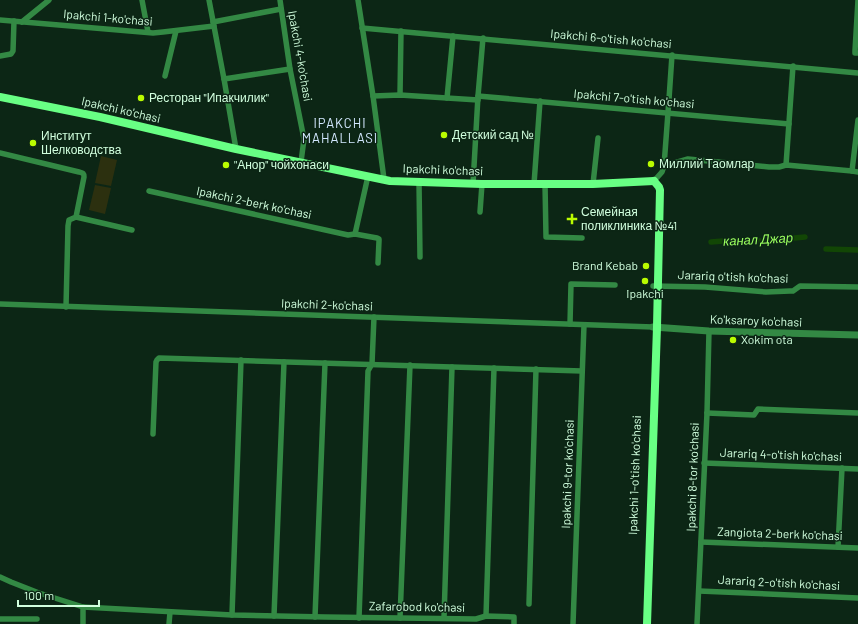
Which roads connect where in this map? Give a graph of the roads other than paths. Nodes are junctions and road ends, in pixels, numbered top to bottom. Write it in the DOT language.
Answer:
graph roads {
  1 [pos="49,0"];
  2 [pos="142,0"];
  3 [pos="209,0"];
  4 [pos="280,0"];
  5 [pos="358,0"];
  6 [pos="858,0"];
  7 [pos="281,9"];
  8 [pos="0,20"];
  9 [pos="14,21"];
  10 [pos="22,22"];
  11 [pos="213,24"];
  12 [pos="362,28"];
  13 [pos="176,31"];
  14 [pos="401,31"];
  15 [pos="148,32"];
  16 [pos="453,36"];
  17 [pos="483,38"];
  18 [pos="856,53"];
  19 [pos="672,55"];
  20 [pos="0,56"];
  21 [pos="793,66"];
  22 [pos="290,69"];
  23 [pos="858,73"];
  24 [pos="165,76"];
  25 [pos="224,79"];
  26 [pos="400,94"];
  27 [pos="373,96"];
  28 [pos="0,97"];
  29 [pos="447,98"];
  30 [pos="478,98"];
  31 [pos="540,101"];
  32 [pos="668,113"];
  33 [pos="858,120"];
  34 [pos="789,124"];
  35 [pos="598,138"];
  36 [pos="236,149"];
  37 [pos="0,153"];
  38 [pos="301,162"];
  39 [pos="786,165"];
  40 [pos="664,166"];
  41 [pos="855,171"];
  42 [pos="368,176"];
  43 [pos="384,179"];
  44 [pos="654,181"];
  45 [pos="419,182"];
  46 [pos="473,184"];
  47 [pos="482,184"];
  48 [pos="534,184"];
  49 [pos="545,184"];
  50 [pos="593,184"];
  51 [pos="149,191"];
  52 [pos="480,212"];
  53 [pos="76,217"];
  54 [pos="132,230"];
  55 [pos="355,234"];
  56 [pos="582,238"];
  57 [pos="420,257"];
  58 [pos="378,263"];
  59 [pos="615,285"];
  60 [pos="656,286"];
  61 [pos="858,287"];
  62 [pos="0,304"];
  63 [pos="66,307"];
  64 [pos="374,317"];
  65 [pos="570,324"];
  66 [pos="584,325"];
  67 [pos="655,327"];
  68 [pos="709,330"];
  69 [pos="858,335"];
  70 [pos="241,360"];
  71 [pos="284,362"];
  72 [pos="325,363"];
  73 [pos="372,364"];
  74 [pos="410,365"];
  75 [pos="452,367"];
  76 [pos="494,368"];
  77 [pos="536,369"];
  78 [pos="582,371"];
  79 [pos="707,413"];
  80 [pos="858,413"];
  81 [pos="153,434"];
  82 [pos="704,463"];
  83 [pos="842,468"];
  84 [pos="858,469"];
  85 [pos="702,542"];
  86 [pos="838,547"];
  87 [pos="858,548"];
  88 [pos="0,577"];
  89 [pos="699,591"];
  90 [pos="858,598"];
  91 [pos="529,604"];
  92 [pos="83,607"];
  93 [pos="170,612"];
  94 [pos="232,615"];
  95 [pos="274,616"];
  96 [pos="486,616"];
  97 [pos="315,617"];
  98 [pos="325,617"];
  99 [pos="359,618"];
  100 [pos="400,618"];
  101 [pos="444,618"];
  102 [pos="0,619"];
  103 [pos="37,619"];
  104 [pos="476,621"];
  105 [pos="82,624"];
  106 [pos="169,624"];
  107 [pos="323,624"];
  108 [pos="514,624"];
  109 [pos="573,624"];
  110 [pos="642,624"];
  111 [pos="647,624"];
  112 [pos="697,624"];
  1 -- 10 [label="street"];
  2 -- 15 [label="street"];
  3 -- 11 [label="street"];
  4 -- 7 [label="street, Ipakchi 4-ko'chasi"];
  5 -- 12 [label="street"];
  6 -- 18 [label="street"];
  7 -- 11 [label="street, Ipakchi 1-ko'chasi"];
  7 -- 22 [label="street, Ipakchi 4-ko'chasi"];
  8 -- 9 [label="street, Ipakchi 1-ko'chasi"];
  9 -- 10 [label="street, Ipakchi 1-ko'chasi"];
  9 -- 20 [label="street"];
  10 -- 15 [label="street, Ipakchi 1-ko'chasi"];
  11 -- 13 [label="street, Ipakchi 1-ko'chasi"];
  11 -- 25 [label="street"];
  12 -- 14 [label="street, Ipakchi 6-o'tish ko'chasi"];
  12 -- 27 [label="street"];
  13 -- 15 [label="street, Ipakchi 1-ko'chasi"];
  13 -- 24 [label="street"];
  14 -- 16 [label="street, Ipakchi 6-o'tish ko'chasi"];
  14 -- 26 [label="street"];
  16 -- 17 [label="street, Ipakchi 6-o'tish ko'chasi"];
  16 -- 29 [label="street"];
  17 -- 19 [label="street, Ipakchi 6-o'tish ko'chasi"];
  17 -- 30 [label="street"];
  19 -- 21 [label="street, Ipakchi 6-o'tish ko'chasi"];
  19 -- 32 [label="street"];
  21 -- 23 [label="street, Ipakchi 6-o'tish ko'chasi"];
  21 -- 34 [label="street"];
  22 -- 25 [label="street"];
  22 -- 38 [label="street, Ipakchi 4-ko'chasi"];
  25 -- 36 [label="street"];
  26 -- 27 [label="street, Ipakchi 7-o'tish ko'chasi"];
  26 -- 29 [label="street, Ipakchi 7-o'tish ko'chasi"];
  27 -- 43 [label="street"];
  28 -- 36 [label="main road, Ipakchi ko'chasi"];
  29 -- 30 [label="street, Ipakchi 7-o'tish ko'chasi"];
  30 -- 31 [label="street, Ipakchi 7-o'tish ko'chasi"];
  30 -- 46 [label="street"];
  31 -- 32 [label="street, Ipakchi 7-o'tish ko'chasi"];
  31 -- 48 [label="street"];
  32 -- 34 [label="street, Ipakchi 7-o'tish ko'chasi"];
  32 -- 40 [label="street"];
  33 -- 41 [label="street"];
  34 -- 39 [label="street"];
  35 -- 50 [label="street"];
  36 -- 38 [label="main road, Ipakchi ko'chasi"];
  37 -- 53 [label="street"];
  38 -- 42 [label="main road, Ipakchi ko'chasi"];
  39 -- 40 [label="street"];
  39 -- 41 [label="street"];
  40 -- 44 [label="street"];
  42 -- 43 [label="main road, Ipakchi ko'chasi"];
  42 -- 55 [label="street"];
  43 -- 45 [label="main road, Ipakchi ko'chasi"];
  44 -- 50 [label="main road, Ipakchi ko'chasi"];
  44 -- 60 [label="main road"];
  45 -- 46 [label="main road, Ipakchi ko'chasi"];
  45 -- 57 [label="street"];
  46 -- 47 [label="main road, Ipakchi ko'chasi"];
  47 -- 48 [label="main road, Ipakchi ko'chasi"];
  47 -- 52 [label="street"];
  48 -- 49 [label="main road, Ipakchi ko'chasi"];
  49 -- 50 [label="main road, Ipakchi ko'chasi"];
  49 -- 56 [label="street"];
  51 -- 55 [label="street, Ipakchi 2-berk ko'chasi"];
  53 -- 54 [label="street"];
  53 -- 63 [label="street"];
  55 -- 58 [label="street, Ipakchi 2-berk ko'chasi"];
  59 -- 65 [label="street"];
  60 -- 61 [label="street, Jarariq o'tish ko'chasi"];
  60 -- 67 [label="main road"];
  62 -- 63 [label="street, Ipakchi 2-ko'chasi"];
  63 -- 64 [label="street, Ipakchi 2-ko'chasi"];
  64 -- 65 [label="street, Ipakchi 2-ko'chasi"];
  64 -- 73 [label="street"];
  65 -- 66 [label="street, Ipakchi 2-ko'chasi"];
  66 -- 67 [label="street, Ipakchi 2-ko'chasi"];
  66 -- 78 [label="street, Ipakchi 9-tor ko'chasi"];
  67 -- 68 [label="street, Ko'ksaroy ko'chasi"];
  67 -- 110 [label="main road, Ipakchi 1-o'tish ko'chasi"];
  67 -- 111 [label="main road, Ipakchi 1-o'tish ko'chasi"];
  68 -- 69 [label="street, Ko'ksaroy ko'chasi"];
  68 -- 79 [label="street, Ipakchi 8-tor ko'chasi"];
  70 -- 71 [label="street"];
  70 -- 81 [label="street"];
  70 -- 94 [label="street"];
  71 -- 72 [label="street"];
  71 -- 95 [label="street"];
  72 -- 73 [label="street"];
  72 -- 97 [label="street"];
  73 -- 74 [label="street"];
  73 -- 99 [label="street"];
  74 -- 75 [label="street"];
  74 -- 100 [label="street"];
  75 -- 76 [label="street"];
  75 -- 101 [label="street"];
  76 -- 77 [label="street"];
  76 -- 96 [label="street"];
  77 -- 78 [label="street"];
  77 -- 91 [label="street"];
  78 -- 109 [label="street, Ipakchi 9-tor ko'chasi"];
  79 -- 80 [label="street"];
  79 -- 82 [label="street, Ipakchi 8-tor ko'chasi"];
  82 -- 83 [label="street, Jarariq 4-o'tish ko'chasi"];
  82 -- 85 [label="street, Ipakchi 8-tor ko'chasi"];
  83 -- 84 [label="street, Jarariq 4-o'tish ko'chasi"];
  83 -- 86 [label="street"];
  85 -- 86 [label="street, Zangiota 2-berk ko'chasi"];
  85 -- 89 [label="street, Ipakchi 8-tor ko'chasi"];
  86 -- 87 [label="street, Zangiota 2-berk ko'chasi"];
  88 -- 92 [label="street, Zafarobod ko'chasi"];
  89 -- 90 [label="street, Jarariq 2-o'tish ko'chasi"];
  89 -- 112 [label="street, Ipakchi 8-tor ko'chasi"];
  92 -- 93 [label="street, Zafarobod ko'chasi"];
  92 -- 105 [label="street"];
  93 -- 94 [label="street, Zafarobod ko'chasi"];
  93 -- 106 [label="street"];
  94 -- 95 [label="street, Zafarobod ko'chasi"];
  95 -- 97 [label="street, Zafarobod ko'chasi"];
  96 -- 104 [label="street, Zafarobod ko'chasi"];
  96 -- 108 [label="street, Zafarobod ko'chasi"];
  97 -- 98 [label="street, Zafarobod ko'chasi"];
  98 -- 99 [label="street, Zafarobod ko'chasi"];
  98 -- 107 [label="street"];
  99 -- 100 [label="street, Zafarobod ko'chasi"];
  100 -- 101 [label="street, Zafarobod ko'chasi"];
  101 -- 104 [label="street, Zafarobod ko'chasi"];
  102 -- 103 [label="street"];
}
